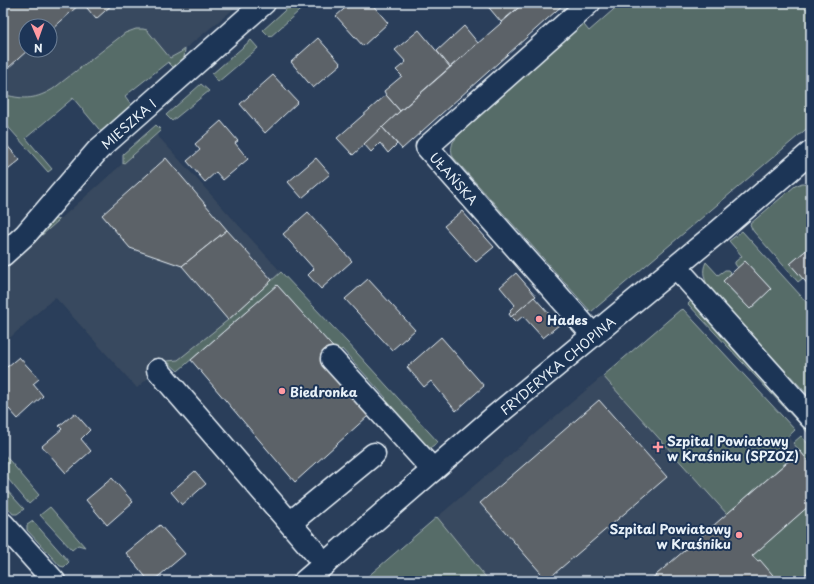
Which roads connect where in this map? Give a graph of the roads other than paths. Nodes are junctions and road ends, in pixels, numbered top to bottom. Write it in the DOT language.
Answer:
graph roads {
  1 [pos="264,3"];
  2 [pos="588,3"];
  3 [pos="809,159"];
  4 [pos="3,255"];
  5 [pos="676,267"];
  6 [pos="593,335"];
  7 [pos="332,359"];
  8 [pos="158,370"];
  9 [pos="811,418"];
  10 [pos="374,454"];
  11 [pos="433,470"];
  12 [pos="290,523"];
  13 [pos="3,524"];
  14 [pos="325,564"];
  15 [pos="54,581"];
  16 [pos="305,581"];
  1 -- 4 [label="street, MIESZKA I"];
  2 -- 6 [label="street, UŁAŃSKA"];
  3 -- 5 [label="street, FRYDERYKA CHOPINA"];
  5 -- 6 [label="street, FRYDERYKA CHOPINA"];
  5 -- 9 [label="street"];
  6 -- 11 [label="street, FRYDERYKA CHOPINA"];
  7 -- 11 [label="street"];
  8 -- 12 [label="street"];
  10 -- 12 [label="street"];
  11 -- 14 [label="street, FRYDERYKA CHOPINA"];
  12 -- 14 [label="street"];
  13 -- 15 [label="street"];
  14 -- 16 [label="street, FRYDERYKA CHOPINA"];
}
